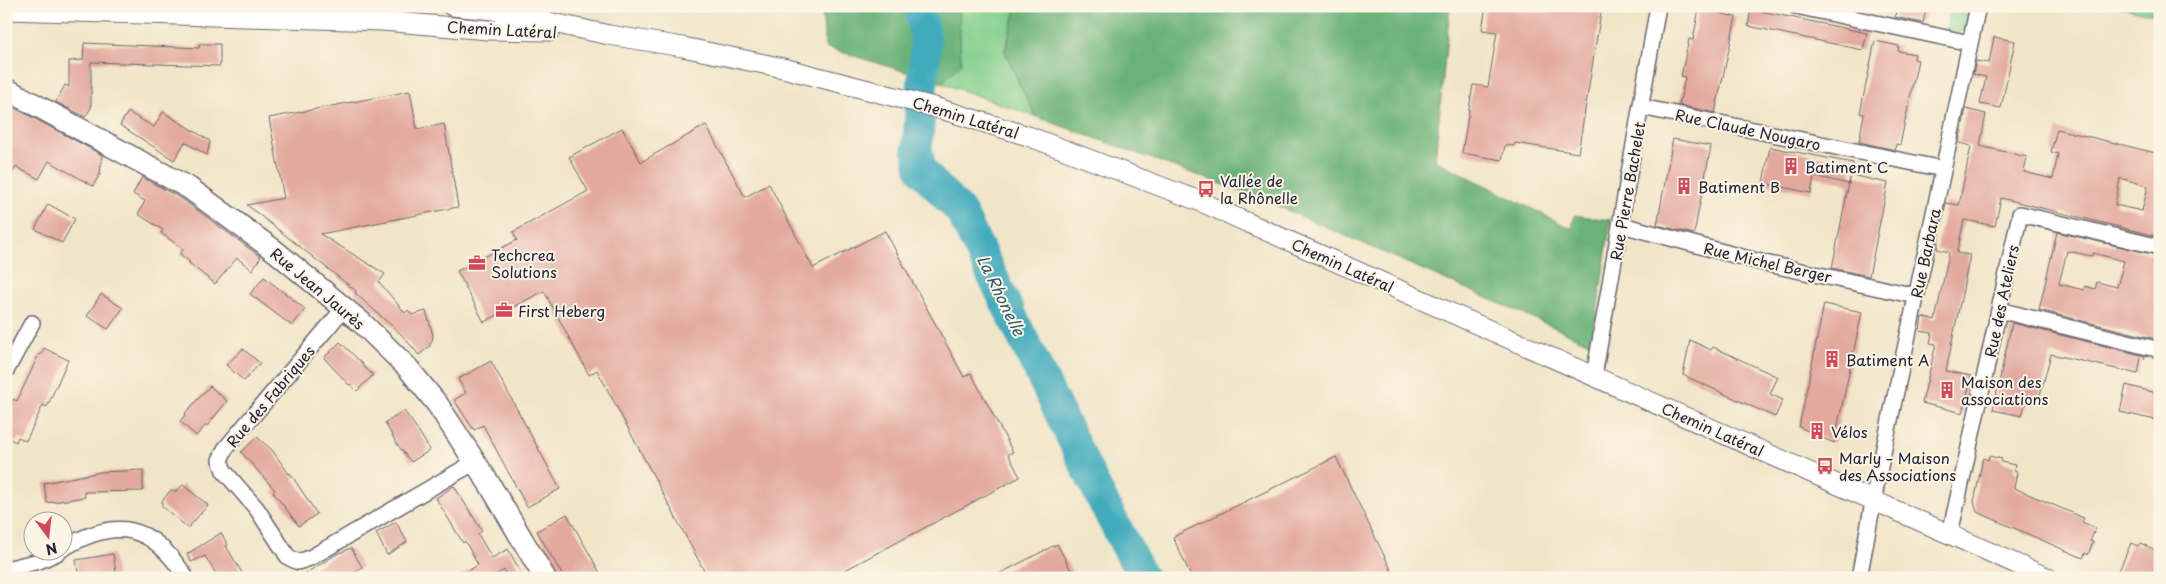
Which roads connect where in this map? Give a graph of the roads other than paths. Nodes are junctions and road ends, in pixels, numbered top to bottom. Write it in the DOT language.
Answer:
graph roads {
  1 [pos="452,6"];
  2 [pos="1658,6"];
  3 [pos="1796,6"];
  4 [pos="1978,6"];
  5 [pos="6,10"];
  6 [pos="609,35"];
  7 [pos="1970,43"];
  8 [pos="6,89"];
  9 [pos="1641,107"];
  10 [pos="1942,169"];
  11 [pos="1622,225"];
  12 [pos="2160,247"];
  13 [pos="1916,296"];
  14 [pos="345,308"];
  15 [pos="1999,310"];
  16 [pos="32,323"];
  17 [pos="2160,350"];
  18 [pos="6,371"];
  19 [pos="1594,376"];
  20 [pos="475,462"];
  21 [pos="1873,500"];
  22 [pos="1950,534"];
  23 [pos="72,543"];
  24 [pos="36,562"];
  25 [pos="6,569"];
  26 [pos="186,578"];
  27 [pos="545,578"];
  28 [pos="1859,578"];
  29 [pos="2048,578"];
  1 -- 6 [label="street, Chemin Latéral"];
  2 -- 9 [label="street, Rue Pierre Bachelet"];
  3 -- 7 [label="street"];
  4 -- 7 [label="street, Rue Barbara"];
  5 -- 6 [label="street, Chemin Latéral"];
  6 -- 19 [label="street, Chemin Latéral"];
  7 -- 10 [label="street, Rue Barbara"];
  8 -- 14 [label="main road, Rue Jean Jaurès"];
  9 -- 10 [label="street, Rue Claude Nougaro"];
  9 -- 11 [label="street, Rue Pierre Bachelet"];
  10 -- 13 [label="street, Rue Barbara"];
  11 -- 13 [label="street, Rue Michel Berger"];
  11 -- 19 [label="street, Rue Pierre Bachelet"];
  12 -- 15 [label="street, Rue des Ateliers"];
  13 -- 21 [label="street, Rue Barbara"];
  14 -- 20 [label="main road, Rue Jean Jaurès"];
  14 -- 20 [label="street, Rue des Fabriques"];
  15 -- 17 [label="street"];
  15 -- 22 [label="street, Rue des Ateliers"];
  16 -- 18 [label="street"];
  19 -- 21 [label="street, Chemin Latéral"];
  20 -- 27 [label="main road, Rue Jean Jaurès"];
  21 -- 22 [label="street, Chemin Latéral"];
  21 -- 28 [label="street, Rue Barbara"];
  22 -- 29 [label="street, Chemin Latéral"];
  23 -- 26 [label="street"];
  24 -- 25 [label="street"];
}
